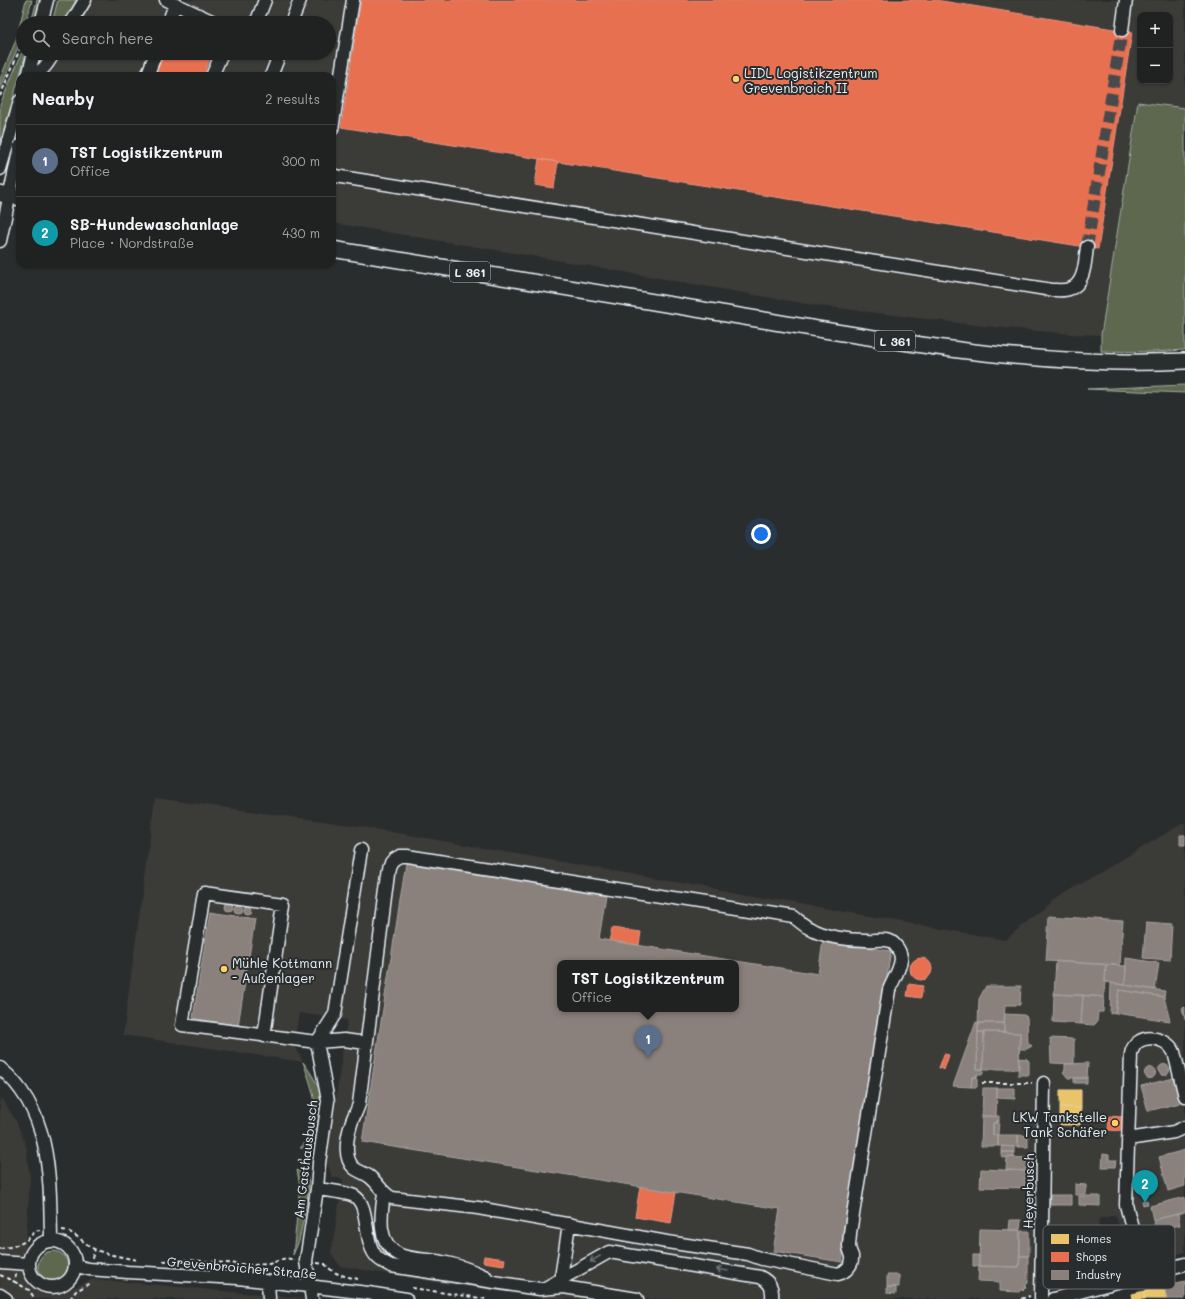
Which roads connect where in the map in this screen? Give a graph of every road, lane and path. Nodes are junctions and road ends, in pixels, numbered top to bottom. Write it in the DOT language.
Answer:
graph roads {
  1 [pos="47,0"];
  2 [pos="85,0"];
  3 [pos="265,0"];
  4 [pos="300,0"];
  5 [pos="354,0"];
  6 [pos="1126,0"];
  7 [pos="170,2"];
  8 [pos="43,16"];
  9 [pos="75,16"];
  10 [pos="169,16"];
  11 [pos="201,16"];
  12 [pos="259,16"];
  13 [pos="294,16"];
  14 [pos="1122,30"];
  15 [pos="16,58"];
  16 [pos="32,60"];
  17 [pos="50,60"];
  18 [pos="153,60"];
  19 [pos="219,60"];
  20 [pos="277,60"];
  21 [pos="29,72"];
  22 [pos="38,72"];
  23 [pos="149,72"];
  24 [pos="214,72"];
  25 [pos="273,72"];
  26 [pos="0,96"];
  27 [pos="336,106"];
  28 [pos="16,115"];
  29 [pos="16,166"];
  30 [pos="0,169"];
  31 [pos="336,176"];
  32 [pos="10,196"];
  33 [pos="0,241"];
  34 [pos="1087,247"];
  35 [pos="336,250"];
  36 [pos="1185,361"];
  37 [pos="361,850"];
  38 [pos="264,1036"];
  39 [pos="317,1042"];
  40 [pos="366,1043"];
  41 [pos="0,1068"];
  42 [pos="982,1083"];
  43 [pos="1044,1083"];
  44 [pos="1185,1096"];
  45 [pos="1185,1127"];
  46 [pos="1128,1139"];
  47 [pos="317,1189"];
  48 [pos="384,1194"];
  49 [pos="569,1224"];
  50 [pos="1131,1225"];
  51 [pos="50,1236"];
  52 [pos="0,1249"];
  53 [pos="141,1260"];
  54 [pos="158,1261"];
  55 [pos="306,1261"];
  56 [pos="0,1262"];
  57 [pos="29,1264"];
  58 [pos="1185,1264"];
  59 [pos="76,1266"];
  60 [pos="1175,1267"];
  61 [pos="0,1275"];
  62 [pos="562,1278"];
  63 [pos="364,1280"];
  64 [pos="15,1282"];
  65 [pos="268,1282"];
  66 [pos="496,1282"];
  67 [pos="310,1286"];
  68 [pos="544,1288"];
  69 [pos="1091,1289"];
  70 [pos="52,1293"];
  71 [pos="408,1293"];
  72 [pos="338,1294"];
  73 [pos="0,1295"];
  74 [pos="6,1299"];
  75 [pos="269,1299"];
  76 [pos="312,1299"];
  77 [pos="486,1299"];
  78 [pos="638,1299"];
  79 [pos="772,1299"];
  80 [pos="1041,1299"];
  81 [pos="1053,1299"];
  1 -- 8 [label="street"];
  2 -- 9 [label="street"];
  3 -- 12 [label="street"];
  4 -- 13 [label="street"];
  5 -- 27 [label="street"];
  6 -- 14 [label="street"];
  7 -- 10 [label="street"];
  7 -- 11 [label="street"];
  15 -- 26 [label="path"];
  16 -- 21 [label="street"];
  17 -- 22 [label="street"];
  18 -- 23 [label="street"];
  19 -- 24 [label="street"];
  20 -- 25 [label="street"];
  28 -- 30 [label="street"];
  29 -- 32 [label="street"];
  31 -- 34 [label="street"];
  32 -- 33 [label="street"];
  35 -- 36 [label="main road, L 361"];
  37 -- 39 [label="street"];
  38 -- 38 [label="street"];
  38 -- 39 [label="street"];
  39 -- 40 [label="street"];
  39 -- 47 [label="street, Am Gasthausbusch"];
  40 -- 48 [label="street"];
  40 -- 49 [label="street"];
  41 -- 51 [label="street"];
  42 -- 43 [label="path"];
  43 -- 80 [label="street, Heyerbusch"];
  44 -- 46 [label="street"];
  45 -- 46 [label="street"];
  46 -- 50 [label="street"];
  47 -- 55 [label="street, Am Gasthausbusch"];
  47 -- 66 [label="street"];
  48 -- 49 [label="street"];
  48 -- 66 [label="street"];
  49 -- 62 [label="street"];
  51 -- 52 [label="path"];
  51 -- 53 [label="path"];
  51 -- 57 [label="street"];
  51 -- 59 [label="street"];
  54 -- 55 [label="path"];
  55 -- 63 [label="path"];
  55 -- 67 [label="street, Am Gasthausbusch"];
  56 -- 57 [label="street"];
  57 -- 70 [label="street"];
  58 -- 60 [label="street"];
  59 -- 65 [label="street, Grevenbroicher Straße"];
  59 -- 70 [label="street"];
  61 -- 64 [label="path"];
  62 -- 68 [label="street"];
  79 -- 62 [label="street, one-way"];
  65 -- 67 [label="street, Grevenbroicher Straße"];
  65 -- 75 [label="street"];
  66 -- 68 [label="street"];
  67 -- 72 [label="street, Grevenbroicher Straße"];
  67 -- 76 [label="street, Am Gasthausbusch"];
  68 -- 78 [label="street"];
  69 -- 81 [label="street"];
  71 -- 72 [label="street, Grevenbroicher Straße"];
  71 -- 77 [label="path"];
  73 -- 74 [label="street"];
}
